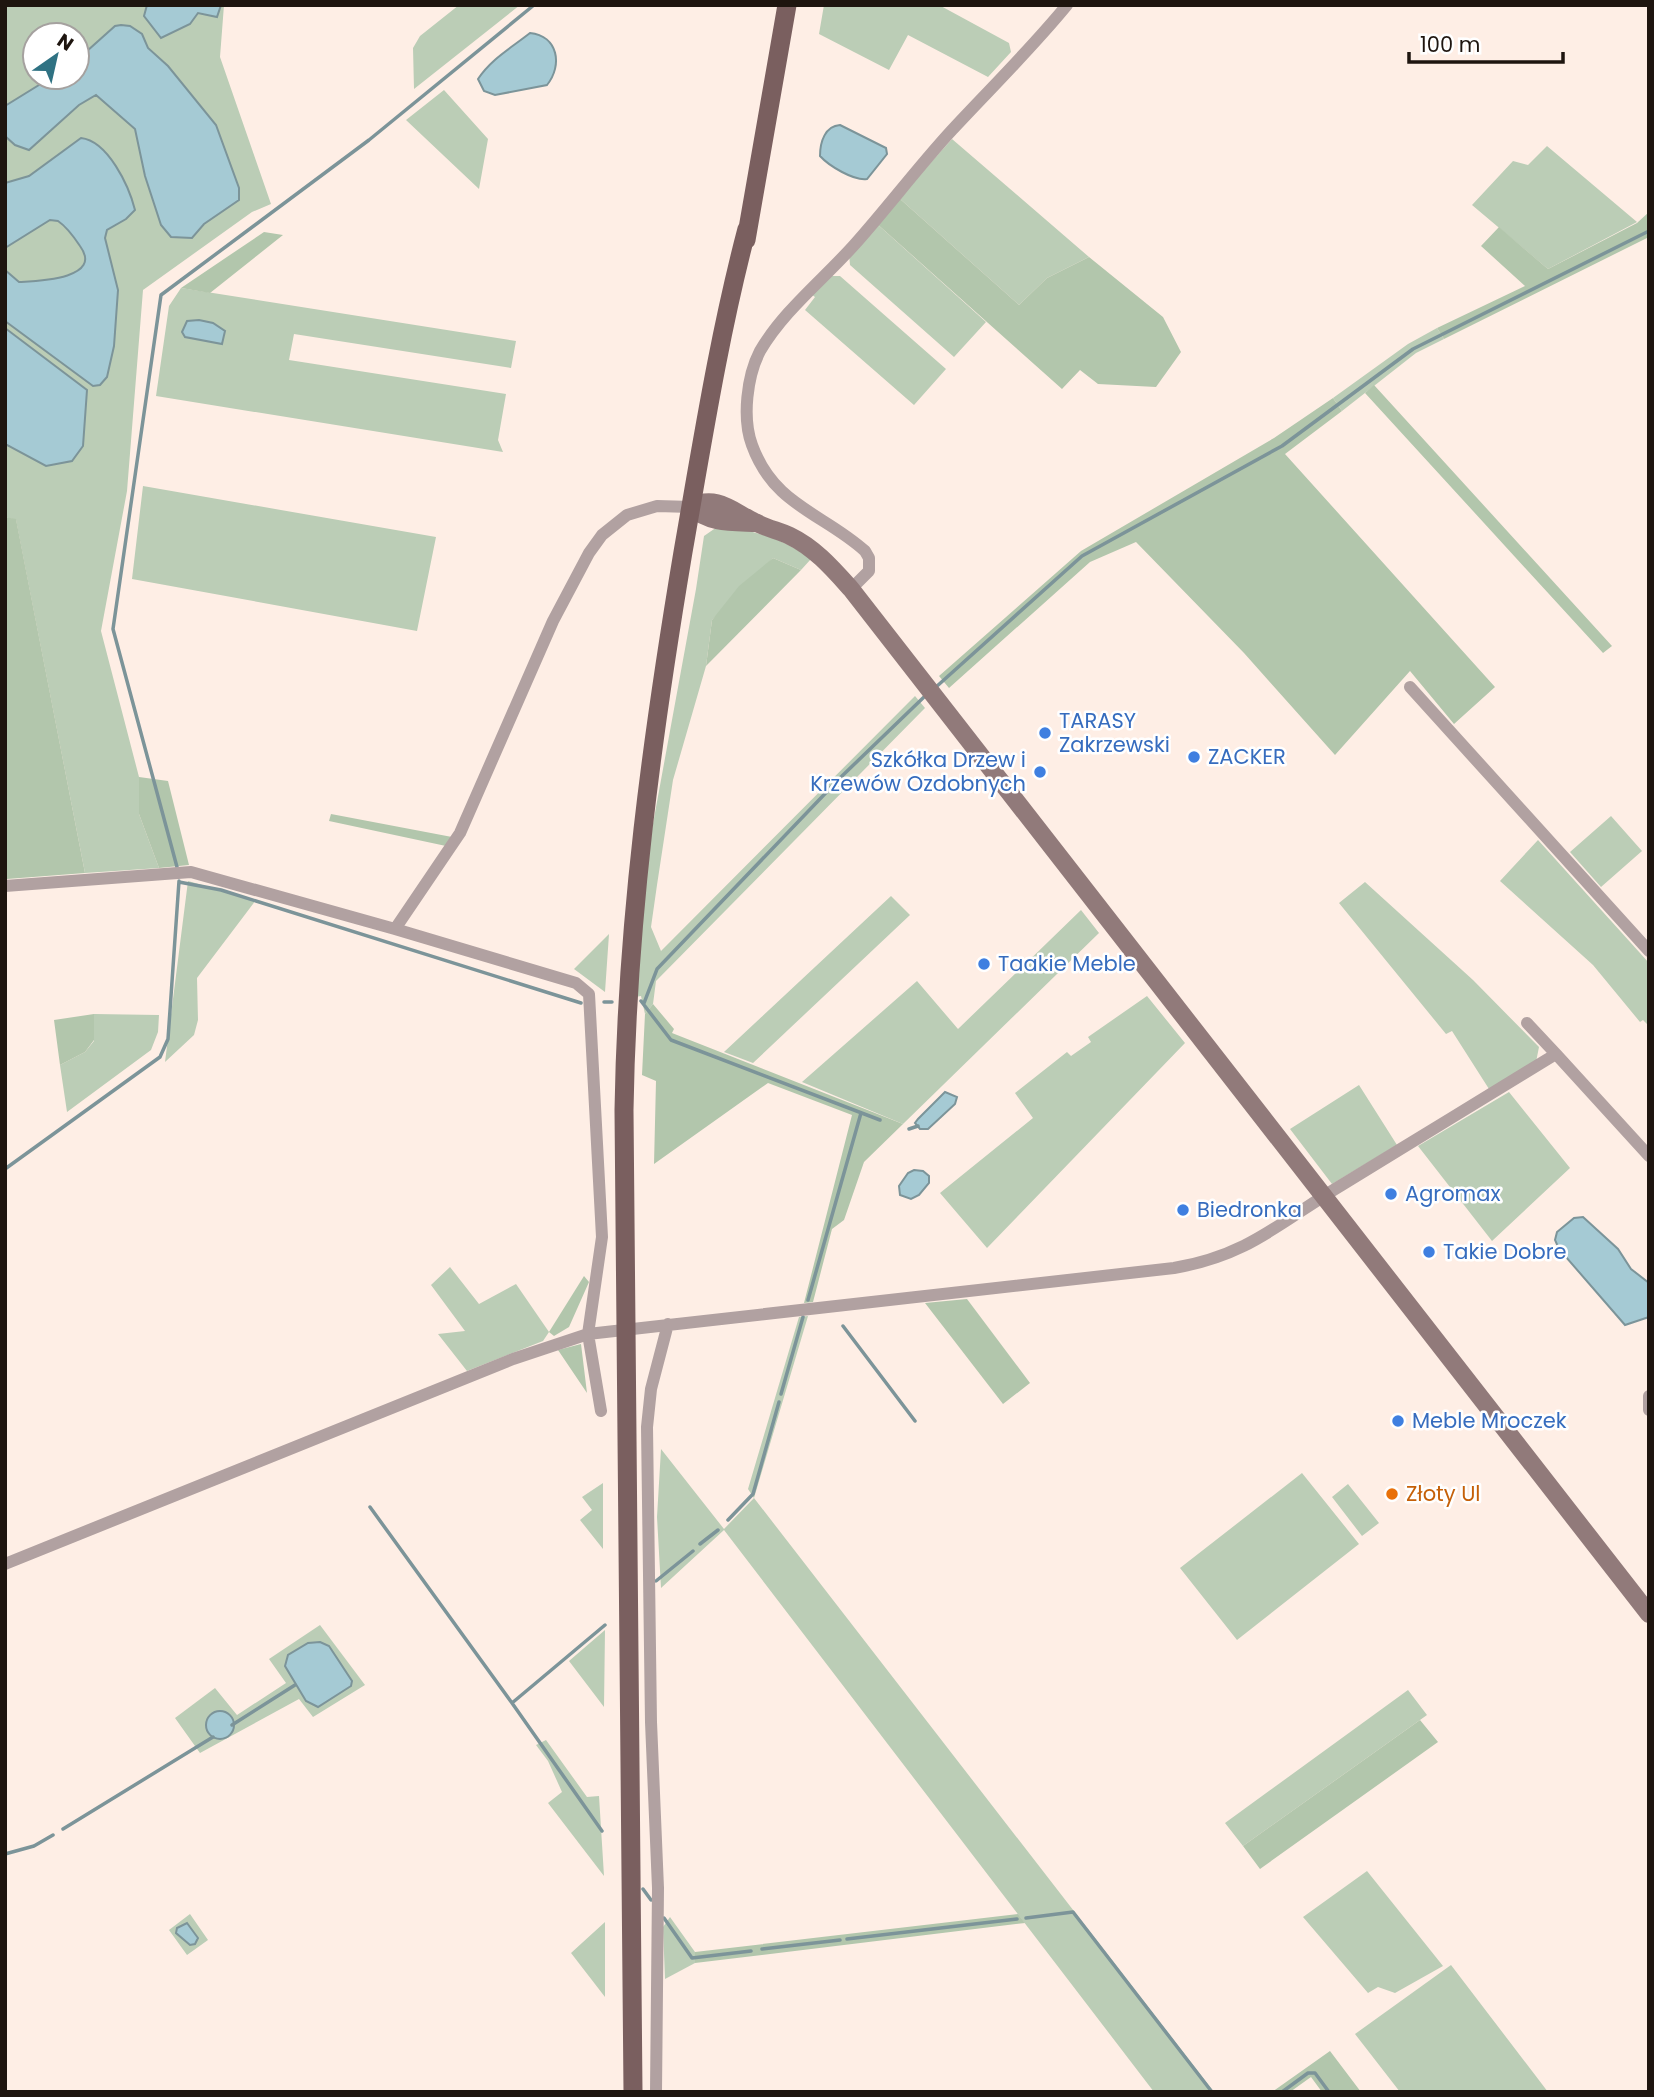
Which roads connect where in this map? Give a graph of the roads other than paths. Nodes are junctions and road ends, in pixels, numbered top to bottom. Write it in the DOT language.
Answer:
graph roads {
  1 [pos="787,5"];
  2 [pos="1067,5"];
  3 [pos="699,508"];
  4 [pos="851,589"];
  5 [pos="1410,687"];
  6 [pos="5,886"];
  7 [pos="395,929"];
  8 [pos="1649,951"];
  9 [pos="1527,1023"];
  10 [pos="1556,1054"];
  11 [pos="1649,1156"];
  12 [pos="1324,1197"];
  13 [pos="668,1324"];
  14 [pos="626,1329"];
  15 [pos="588,1335"];
  16 [pos="1649,1396"];
  17 [pos="1649,1410"];
  18 [pos="601,1411"];
  19 [pos="5,1564"];
  20 [pos="1649,1614"];
  21 [pos="633,2092"];
  22 [pos="656,2092"];
  1 -- 3 [label="main road"];
  2 -- 4 [label="street"];
  3 -- 4 [label="street"];
  3 -- 7 [label="street"];
  3 -- 14 [label="main road"];
  4 -- 12 [label="street"];
  5 -- 8 [label="street"];
  6 -- 7 [label="street"];
  7 -- 15 [label="street"];
  9 -- 10 [label="street"];
  10 -- 11 [label="street"];
  10 -- 12 [label="street"];
  12 -- 13 [label="street"];
  12 -- 20 [label="street"];
  13 -- 14 [label="street"];
  13 -- 22 [label="street"];
  14 -- 15 [label="street"];
  14 -- 21 [label="main road"];
  15 -- 18 [label="street"];
  15 -- 19 [label="street"];
  16 -- 17 [label="street"];
}
